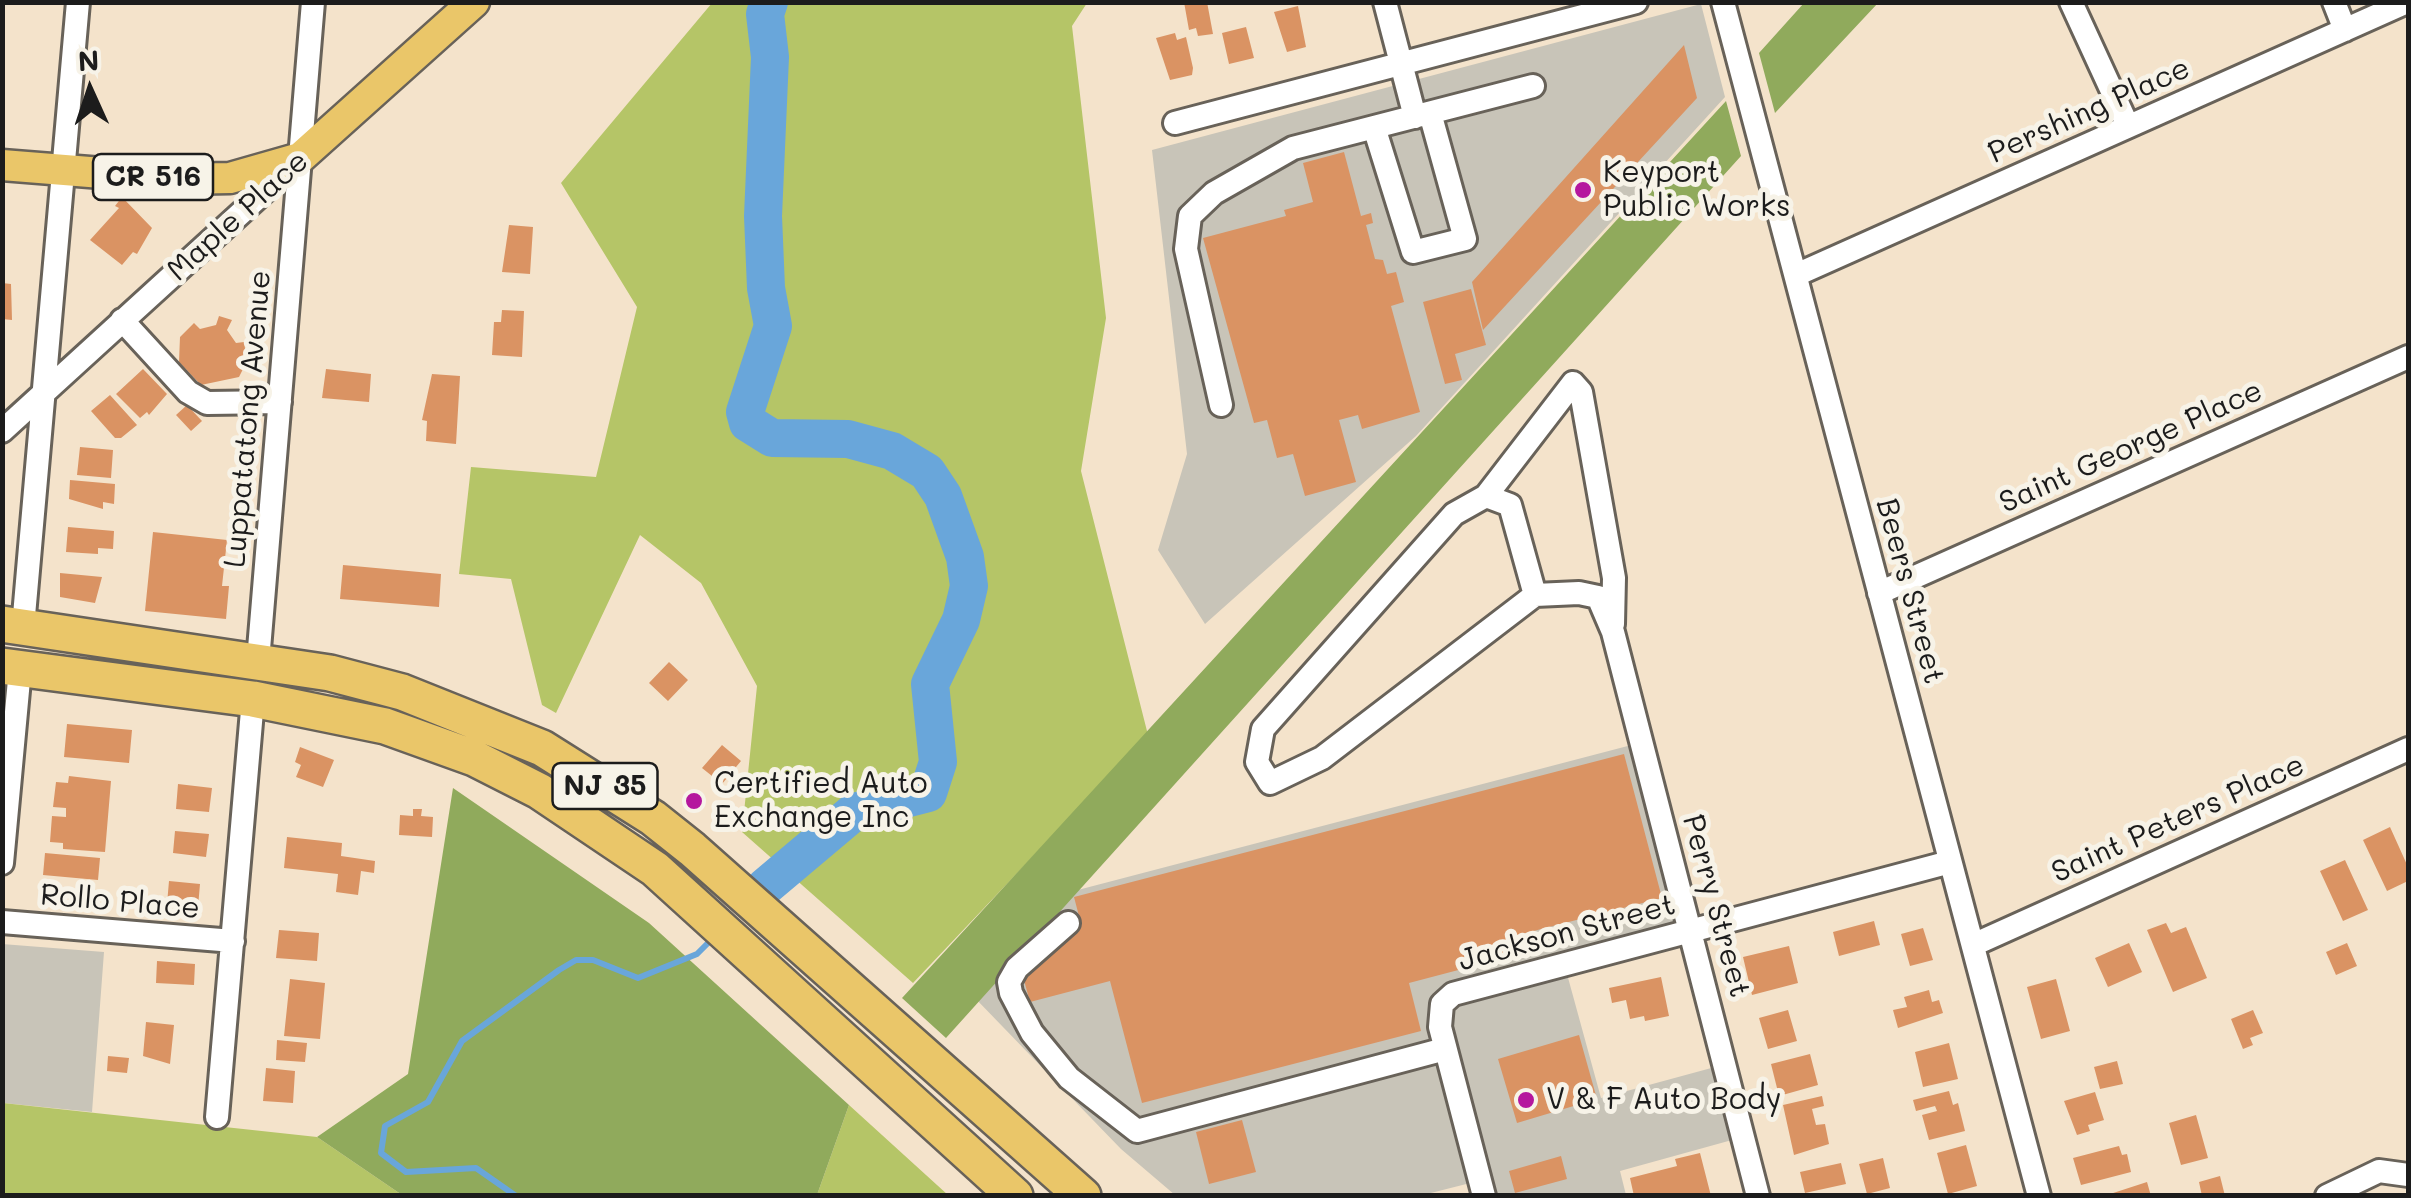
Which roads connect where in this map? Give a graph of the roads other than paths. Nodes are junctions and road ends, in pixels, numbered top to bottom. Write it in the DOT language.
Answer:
graph roads {
  1 [pos="78,2"];
  2 [pos="313,2"];
  3 [pos="474,2"];
  4 [pos="1384,2"];
  5 [pos="1636,2"];
  6 [pos="1724,2"];
  7 [pos="2071,2"];
  8 [pos="2334,2"];
  9 [pos="2407,2"];
  10 [pos="2345,30"];
  11 [pos="1400,64"];
  12 [pos="1533,86"];
  13 [pos="1422,114"];
  14 [pos="1174,123"];
  15 [pos="2128,126"];
  16 [pos="1374,127"];
  17 [pos="300,158"];
  18 [pos="2,165"];
  19 [pos="64,171"];
  20 [pos="1796,275"];
  21 [pos="122,320"];
  22 [pos="2408,357"];
  23 [pos="44,392"];
  24 [pos="280,402"];
  25 [pos="1221,405"];
  26 [pos="2,431"];
  27 [pos="1486,496"];
  28 [pos="1879,593"];
  29 [pos="1535,596"];
  30 [pos="13,625"];
  31 [pos="1613,632"];
  32 [pos="258,661"];
  33 [pos="11,667"];
  34 [pos="253,700"];
  35 [pos="2408,749"];
  36 [pos="1950,862"];
  37 [pos="2,863"];
  38 [pos="2,922"];
  39 [pos="1068,923"];
  40 [pos="1692,930"];
  41 [pos="232,941"];
  42 [pos="1973,945"];
  43 [pos="1445,1049"];
  44 [pos="217,1117"];
  45 [pos="2408,1174"];
  46 [pos="1015,1196"];
  47 [pos="1083,1196"];
  48 [pos="1484,1196"];
  49 [pos="1758,1196"];
  50 [pos="2038,1196"];
  51 [pos="2326,1196"];
  1 -- 19 [label="street"];
  2 -- 17 [label="street, Luppatatong Avenue"];
  3 -- 17 [label="main road, Maple Place / CR 516"];
  4 -- 11 [label="street"];
  5 -- 11 [label="street"];
  6 -- 20 [label="street, Beers Street"];
  7 -- 15 [label="street"];
  8 -- 10 [label="street"];
  9 -- 10 [label="street, Pershing Place"];
  10 -- 15 [label="street, Pershing Place"];
  11 -- 13 [label="street"];
  11 -- 14 [label="street"];
  12 -- 13 [label="street"];
  13 -- 16 [label="street"];
  13 -- 16 [label="street"];
  15 -- 20 [label="street, Pershing Place"];
  16 -- 25 [label="street"];
  17 -- 19 [label="main road, CR 516"];
  17 -- 21 [label="street, Maple Place"];
  17 -- 24 [label="street, Luppatatong Avenue"];
  18 -- 19 [label="main road, CR 516"];
  19 -- 23 [label="street"];
  20 -- 28 [label="street, Beers Street"];
  21 -- 23 [label="street, Maple Place"];
  21 -- 24 [label="street"];
  22 -- 28 [label="street, Saint George Place"];
  23 -- 26 [label="street, Maple Place"];
  23 -- 30 [label="street"];
  24 -- 32 [label="street, Luppatatong Avenue"];
  27 -- 29 [label="street"];
  27 -- 29 [label="street"];
  27 -- 31 [label="street"];
  28 -- 36 [label="street, Beers Street"];
  29 -- 31 [label="street"];
  30 -- 32 [label="highway, NJ 35"];
  31 -- 40 [label="street, Perry Street"];
  32 -- 47 [label="highway, NJ 35"];
  33 -- 34 [label="highway, NJ 35"];
  33 -- 37 [label="street"];
  34 -- 41 [label="street"];
  34 -- 46 [label="highway, NJ 35"];
  35 -- 42 [label="street, Saint Peters Place"];
  36 -- 40 [label="street, Jackson Street"];
  36 -- 42 [label="street, Beers Street"];
  38 -- 41 [label="street, Rollo Place"];
  39 -- 43 [label="street"];
  40 -- 43 [label="street, Jackson Street"];
  40 -- 49 [label="street, Perry Street"];
  41 -- 44 [label="street"];
  42 -- 50 [label="street, Beers Street"];
  43 -- 48 [label="street"];
  45 -- 51 [label="street"];
}
